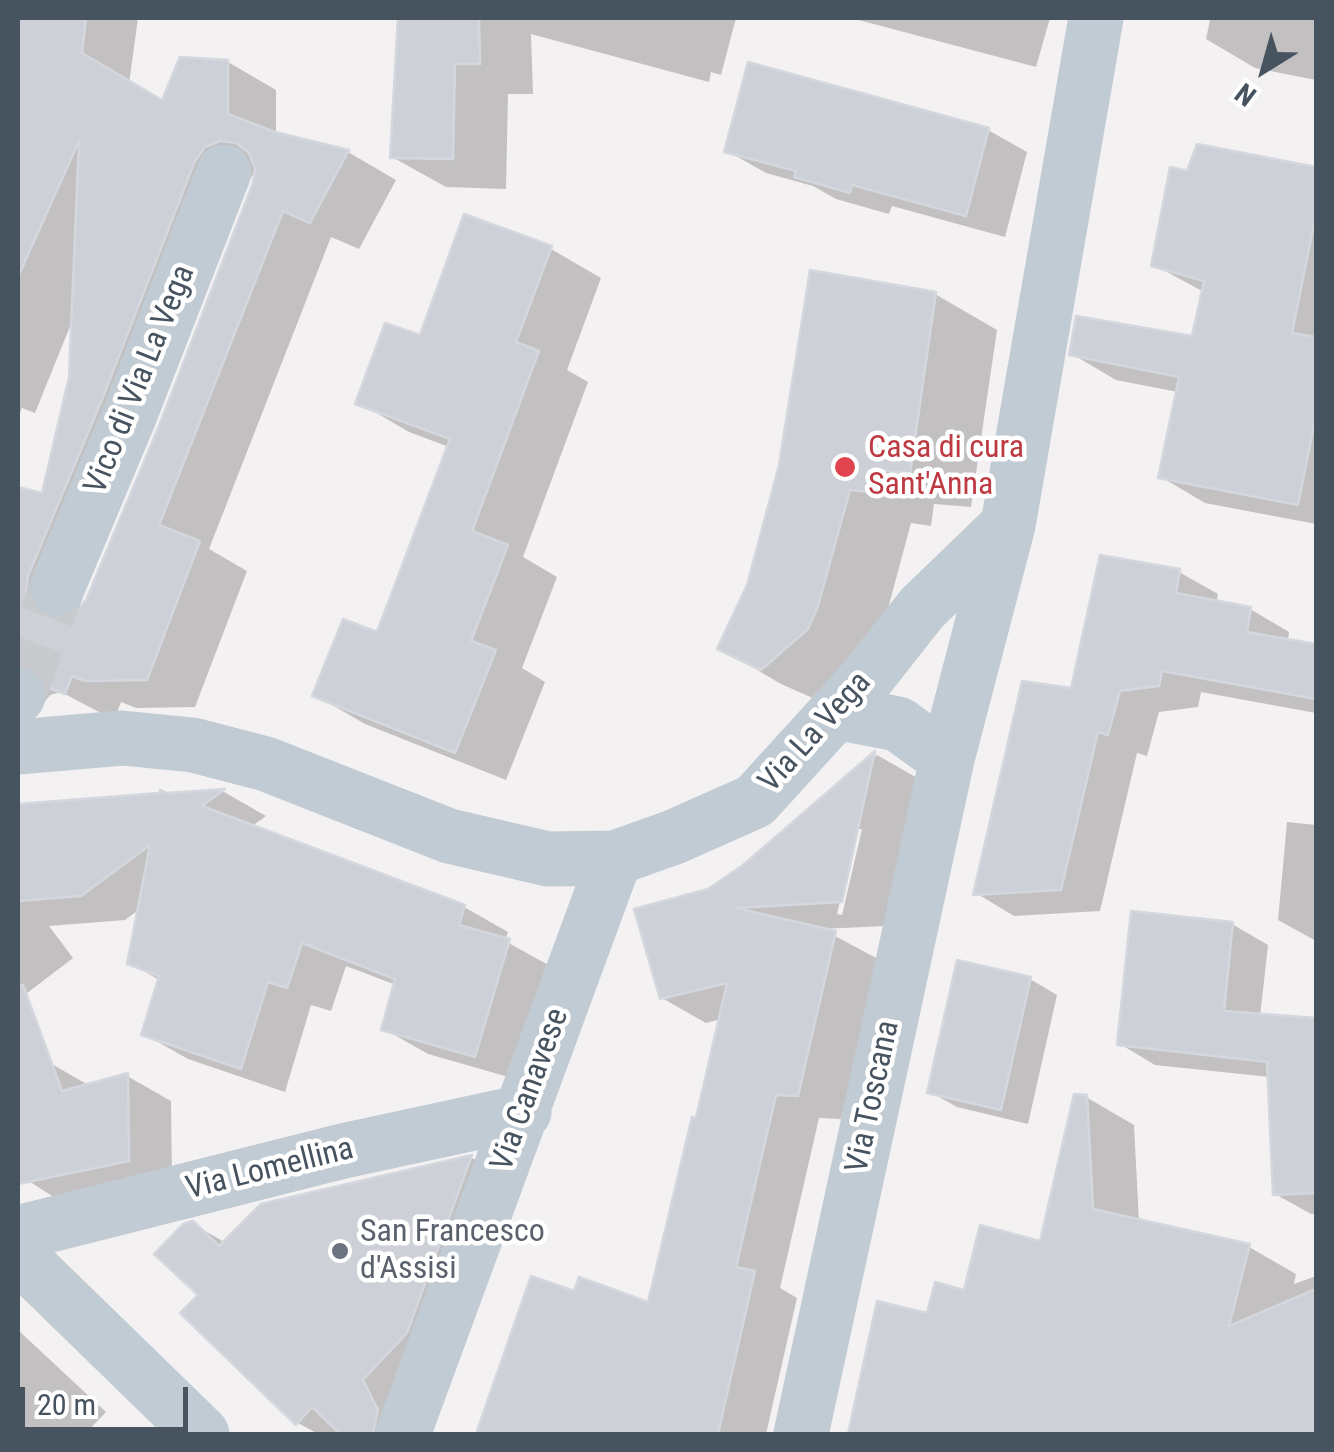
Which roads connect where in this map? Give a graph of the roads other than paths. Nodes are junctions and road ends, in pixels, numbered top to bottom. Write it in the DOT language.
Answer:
graph roads {
  1 [pos="1096,18"];
  2 [pos="224,172"];
  3 [pos="1008,525"];
  4 [pos="57,588"];
  5 [pos="835,712"];
  6 [pos="18,747"];
  7 [pos="947,759"];
  8 [pos="615,858"];
  9 [pos="524,1112"];
  10 [pos="18,1233"];
  11 [pos="18,1255"];
  12 [pos="202,1434"];
  13 [pos="403,1434"];
  14 [pos="801,1434"];
  1 -- 3 [label="street"];
  2 -- 4 [label="street, Vico di Via La Vega"];
  3 -- 5 [label="street, Via La Vega"];
  3 -- 7 [label="street, Via Toscana"];
  5 -- 7 [label="street"];
  5 -- 8 [label="street, Via La Vega"];
  6 -- 8 [label="street, Via La Vega"];
  7 -- 14 [label="street, Via Toscana"];
  8 -- 9 [label="street, Via Canavese"];
  9 -- 10 [label="street, Via Lomellina"];
  9 -- 13 [label="street, Via Canavese"];
  11 -- 12 [label="street"];
}
